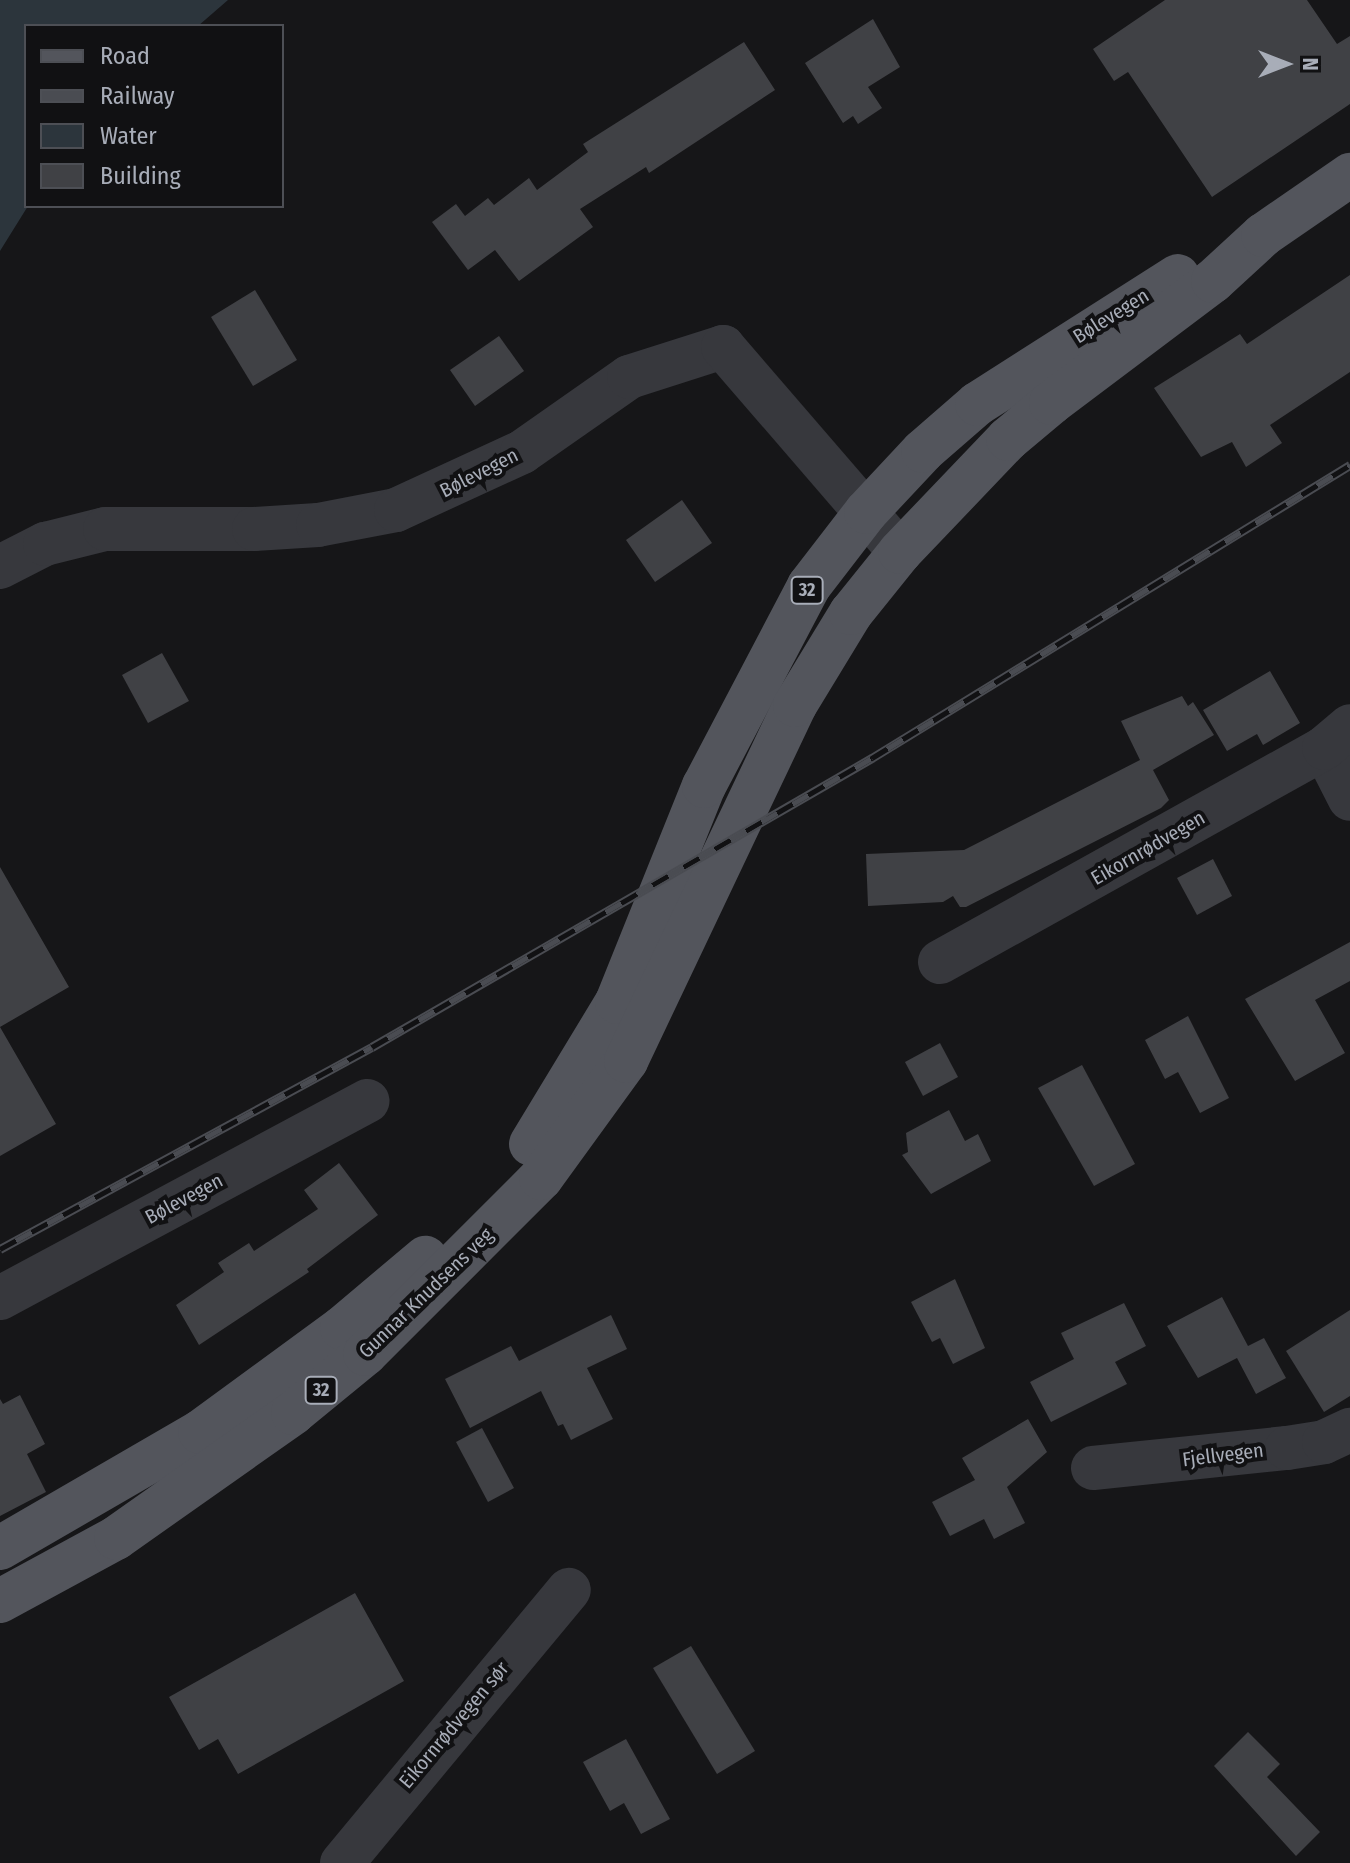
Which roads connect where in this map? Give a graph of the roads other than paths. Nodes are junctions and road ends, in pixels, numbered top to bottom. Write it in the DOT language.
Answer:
graph roads {
  1 [pos="1350,175"];
  2 [pos="1263,235"];
  3 [pos="866,512"];
  4 [pos="900,552"];
  5 [pos="0,567"];
  6 [pos="1337,737"];
  7 [pos="1350,799"];
  8 [pos="940,962"];
  9 [pos="368,1101"];
  10 [pos="570,1116"];
  11 [pos="0,1298"];
  12 [pos="1350,1430"];
  13 [pos="1093,1468"];
  14 [pos="0,1548"];
  15 [pos="569,1590"];
  16 [pos="0,1601"];
  17 [pos="342,1863"];
  1 -- 2 [label="main road, Bølevegen / 32"];
  2 -- 3 [label="main road, Bølevegen / 32"];
  2 -- 4 [label="main road, Bølevegen / 32"];
  3 -- 4 [label="street, Bølevegen"];
  3 -- 5 [label="street, Bølevegen"];
  3 -- 10 [label="main road, Bølevegen / 32"];
  4 -- 10 [label="main road, Bølevegen / 32"];
  6 -- 7 [label="street"];
  6 -- 8 [label="street, Eikornrødvegen"];
  9 -- 11 [label="street, Bølevegen"];
  10 -- 14 [label="main road, Gunnar Knudsens veg / 32"];
  10 -- 16 [label="main road, Gunnar Knudsens veg / 32"];
  12 -- 13 [label="street, Fjellvegen"];
  15 -- 17 [label="street, Eikornrødvegen sør"];
}
